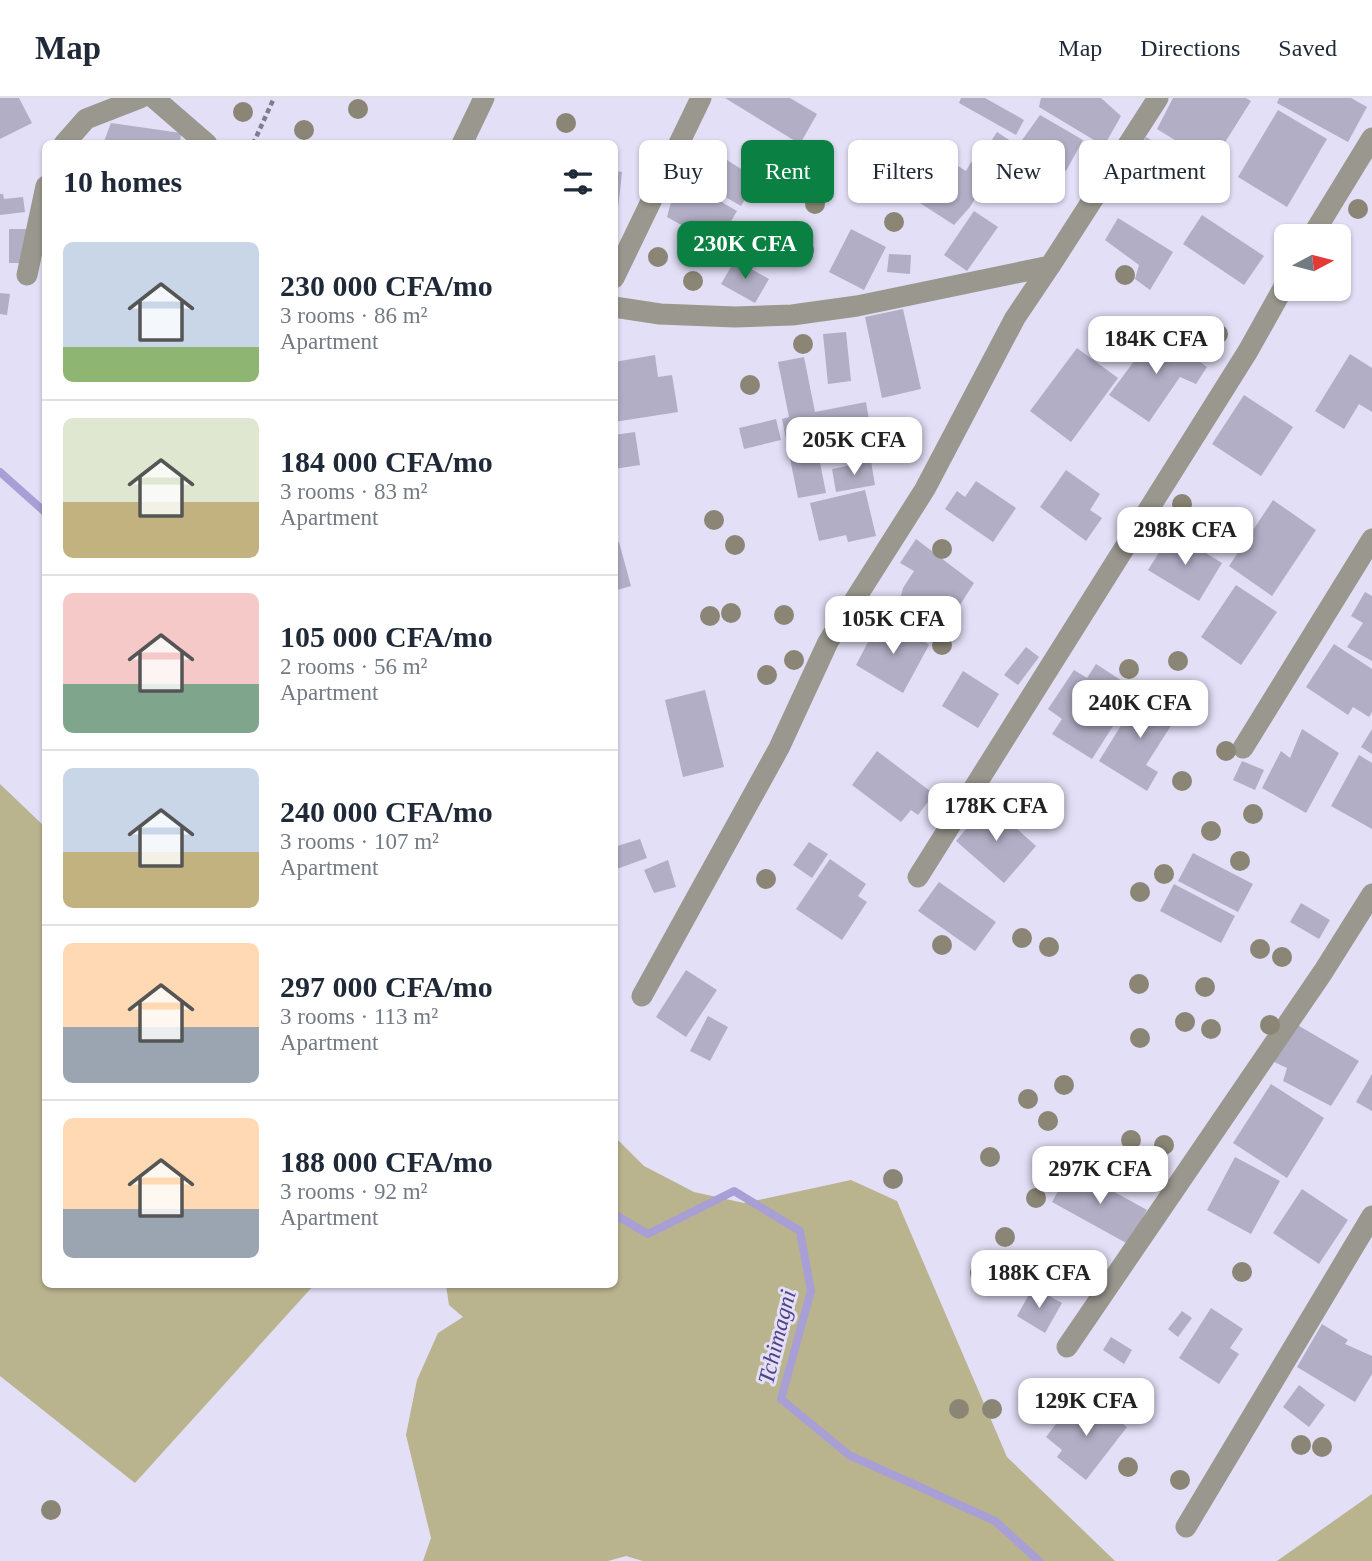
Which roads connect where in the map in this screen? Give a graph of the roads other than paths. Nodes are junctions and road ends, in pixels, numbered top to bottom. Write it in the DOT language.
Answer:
graph roads {
  1 [pos="140,98"];
  2 [pos="154,98"];
  3 [pos="484,98"];
  4 [pos="701,98"];
  5 [pos="1158,98"];
  6 [pos="1372,138"];
  7 [pos="67,140"];
  8 [pos="202,140"];
  9 [pos="464,140"];
  10 [pos="42,205"];
  11 [pos="1319,224"];
  12 [pos="1050,266"];
  13 [pos="618,270"];
  14 [pos="27,275"];
  15 [pos="1276,301"];
  16 [pos="618,307"];
  17 [pos="1372,539"];
  18 [pos="1243,748"];
  19 [pos="918,877"];
  20 [pos="1372,894"];
  21 [pos="642,996"];
  22 [pos="1372,1216"];
  23 [pos="1067,1347"];
  24 [pos="1186,1527"];
  1 -- 7 [label="street"];
  2 -- 8 [label="street"];
  3 -- 9 [label="street"];
  4 -- 13 [label="street"];
  5 -- 12 [label="street"];
  6 -- 11 [label="street"];
  10 -- 14 [label="street"];
  12 -- 16 [label="street"];
  12 -- 21 [label="street"];
  15 -- 19 [label="street"];
  17 -- 18 [label="street"];
  20 -- 23 [label="street"];
  22 -- 24 [label="street"];
}
